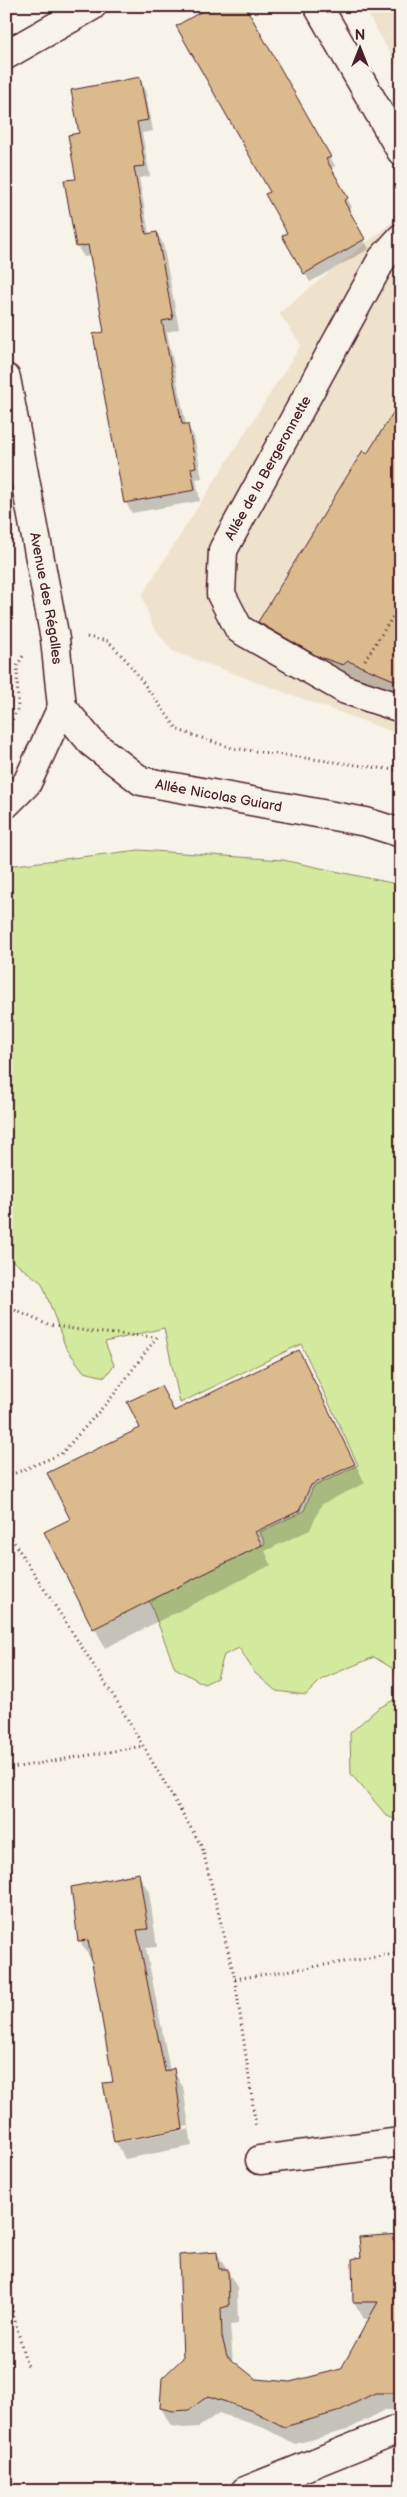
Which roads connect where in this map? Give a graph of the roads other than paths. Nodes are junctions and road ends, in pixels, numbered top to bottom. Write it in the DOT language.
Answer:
graph roads {
  1 [pos="92,6"];
  2 [pos="318,6"];
  3 [pos="6,55"];
  4 [pos="401,152"];
  5 [pos="401,238"];
  6 [pos="6,378"];
  7 [pos="62,707"];
  8 [pos="401,708"];
  9 [pos="6,804"];
  10 [pos="401,833"];
  11 [pos="401,2142"];
  12 [pos="260,2160"];
  13 [pos="401,2428"];
  14 [pos="245,2491"];
  1 -- 3 [label="street"];
  2 -- 4 [label="street"];
  5 -- 8 [label="street, Allée de la Bergeronnette"];
  6 -- 7 [label="street, Avenue des Régalles"];
  7 -- 9 [label="street"];
  7 -- 10 [label="street, Allée Nicolas Guiard"];
  11 -- 12 [label="street"];
  13 -- 14 [label="street"];
}
